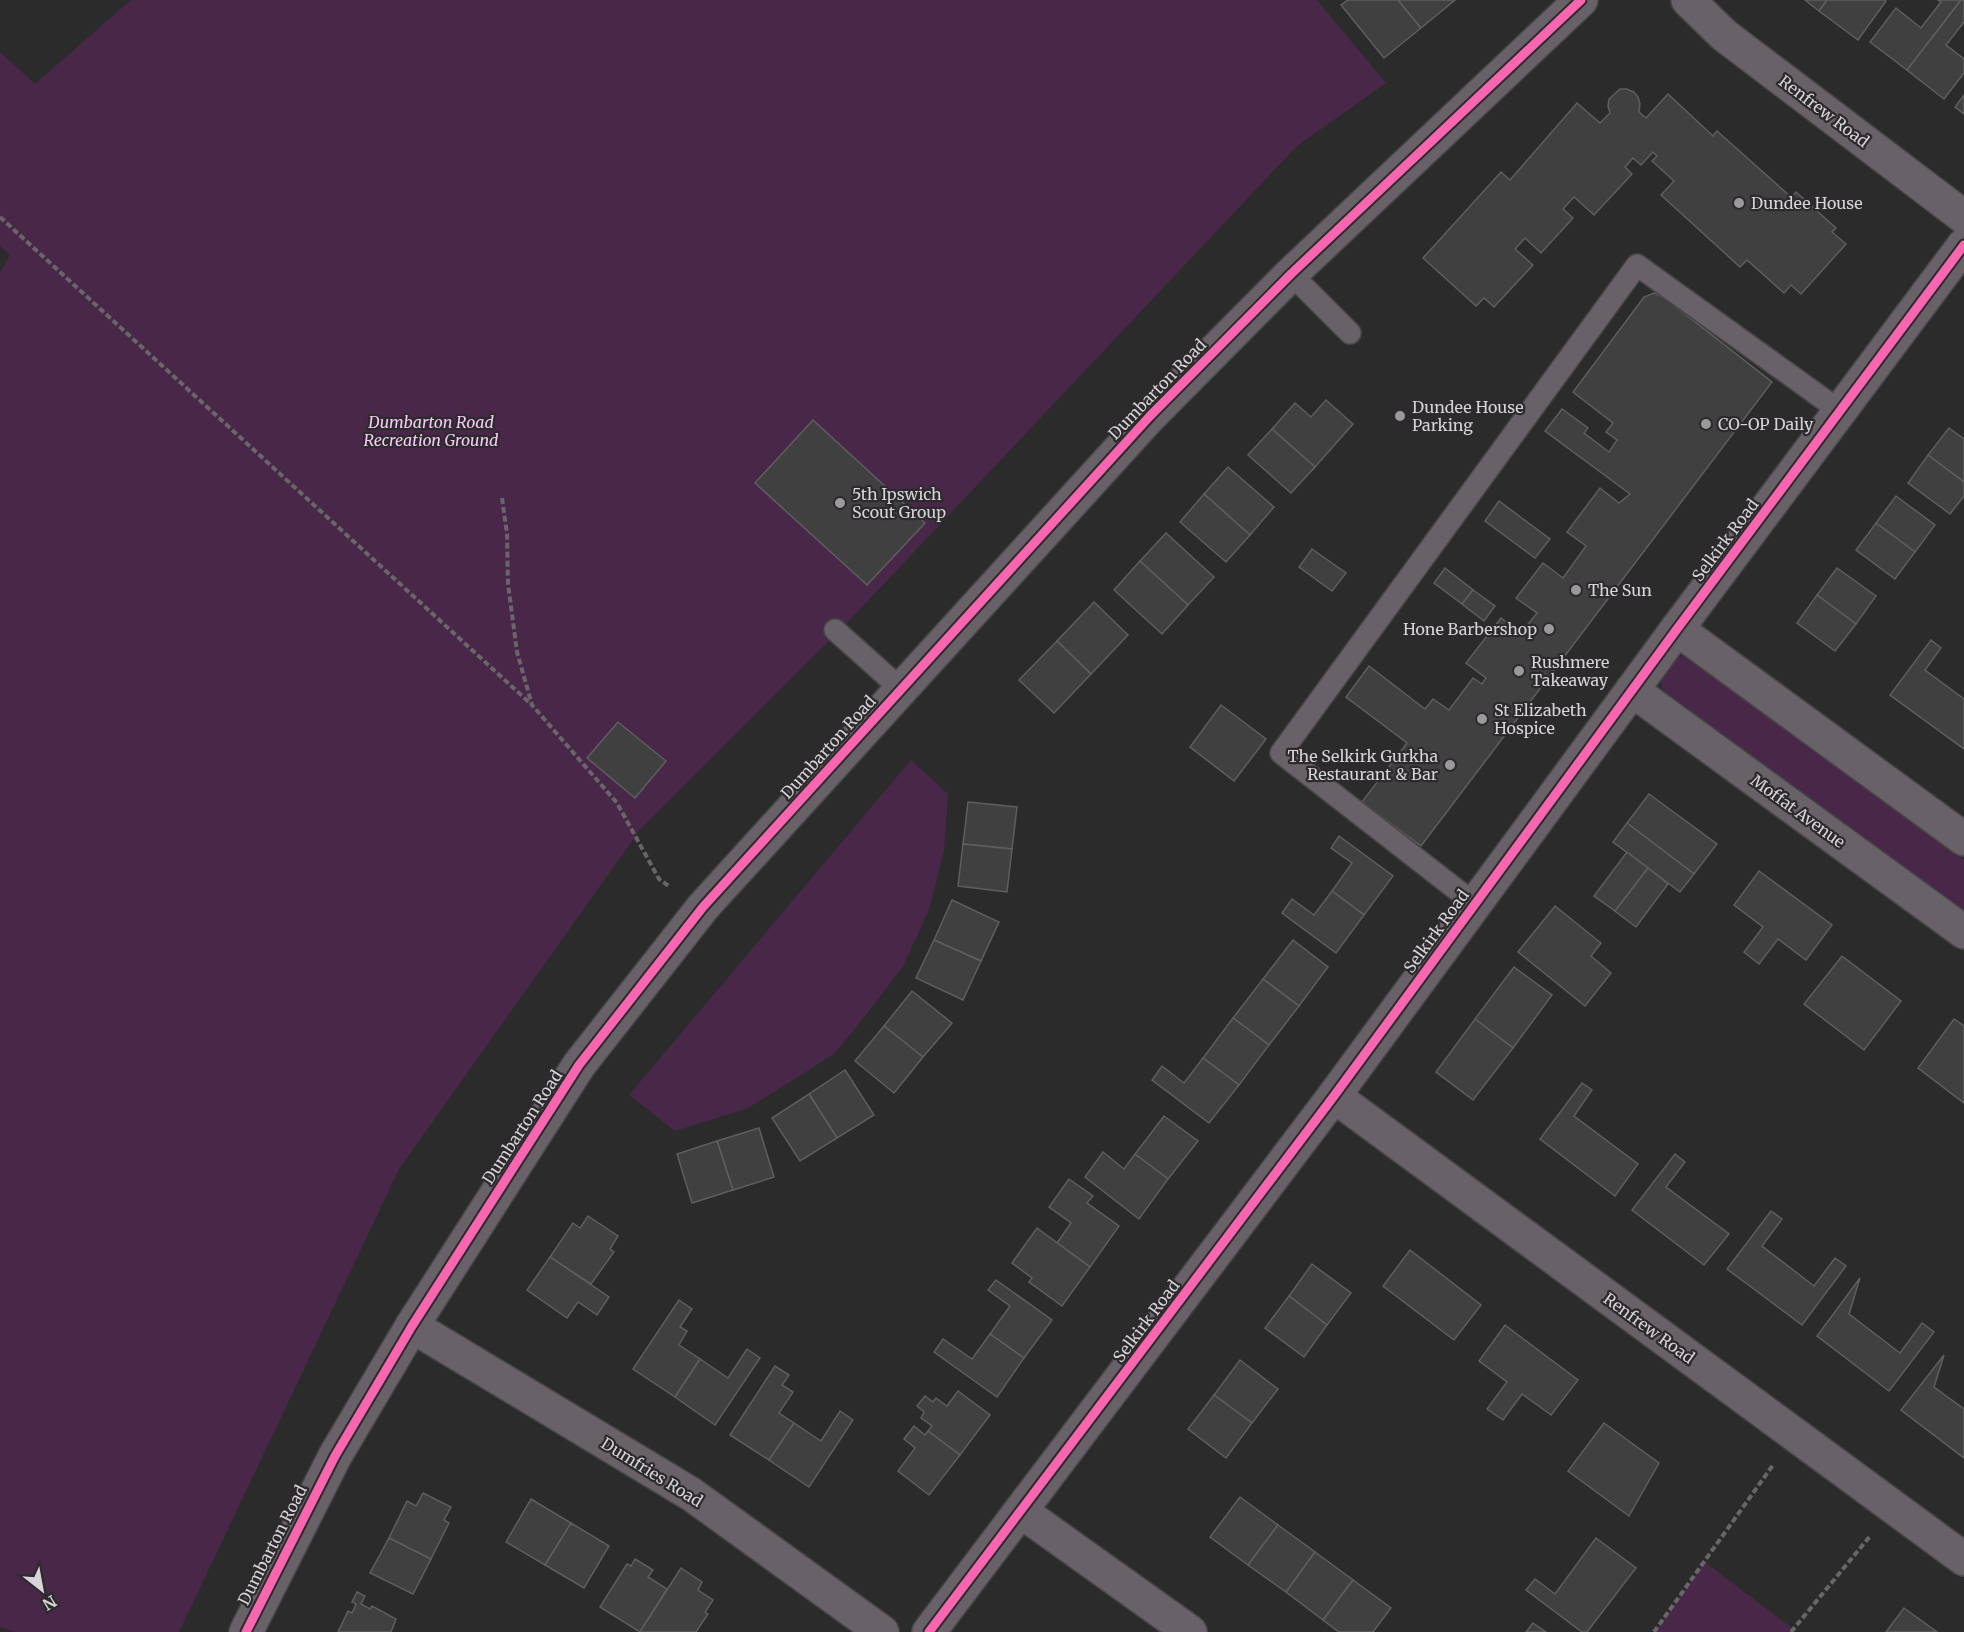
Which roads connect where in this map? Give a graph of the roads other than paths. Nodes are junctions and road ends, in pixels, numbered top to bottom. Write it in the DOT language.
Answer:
graph roads {
  1 [pos="1581,0"];
  2 [pos="1688,0"];
  3 [pos="1964,217"];
  4 [pos="1964,245"];
  5 [pos="1291,274"];
  6 [pos="1350,333"];
  7 [pos="1840,411"];
  8 [pos="1677,628"];
  9 [pos="836,630"];
  10 [pos="901,689"];
  11 [pos="1632,690"];
  12 [pos="1964,839"];
  13 [pos="1475,904"];
  14 [pos="1964,932"];
  15 [pos="1334,1096"];
  16 [pos="412,1326"];
  17 [pos="1022,1512"];
  18 [pos="1964,1559"];
  19 [pos="246,1632"];
  20 [pos="882,1632"];
  21 [pos="929,1632"];
  22 [pos="1190,1632"];
  1 -- 5 [label="street, Dumbarton Road"];
  2 -- 3 [label="street, Renfrew Road"];
  4 -- 7 [label="street, Selkirk Road"];
  5 -- 6 [label="lane"];
  5 -- 10 [label="street, Dumbarton Road"];
  7 -- 8 [label="street, Selkirk Road"];
  7 -- 13 [label="lane"];
  8 -- 11 [label="street, Selkirk Road"];
  8 -- 12 [label="street"];
  9 -- 10 [label="lane"];
  10 -- 16 [label="street, Dumbarton Road"];
  11 -- 13 [label="street, Selkirk Road"];
  11 -- 14 [label="street, Moffat Avenue"];
  13 -- 15 [label="street, Selkirk Road"];
  15 -- 17 [label="street, Selkirk Road"];
  15 -- 18 [label="street, Renfrew Road"];
  16 -- 19 [label="street, Dumbarton Road"];
  16 -- 20 [label="street, Dumfries Road"];
  17 -- 21 [label="street, Selkirk Road"];
  17 -- 22 [label="street"];
}
